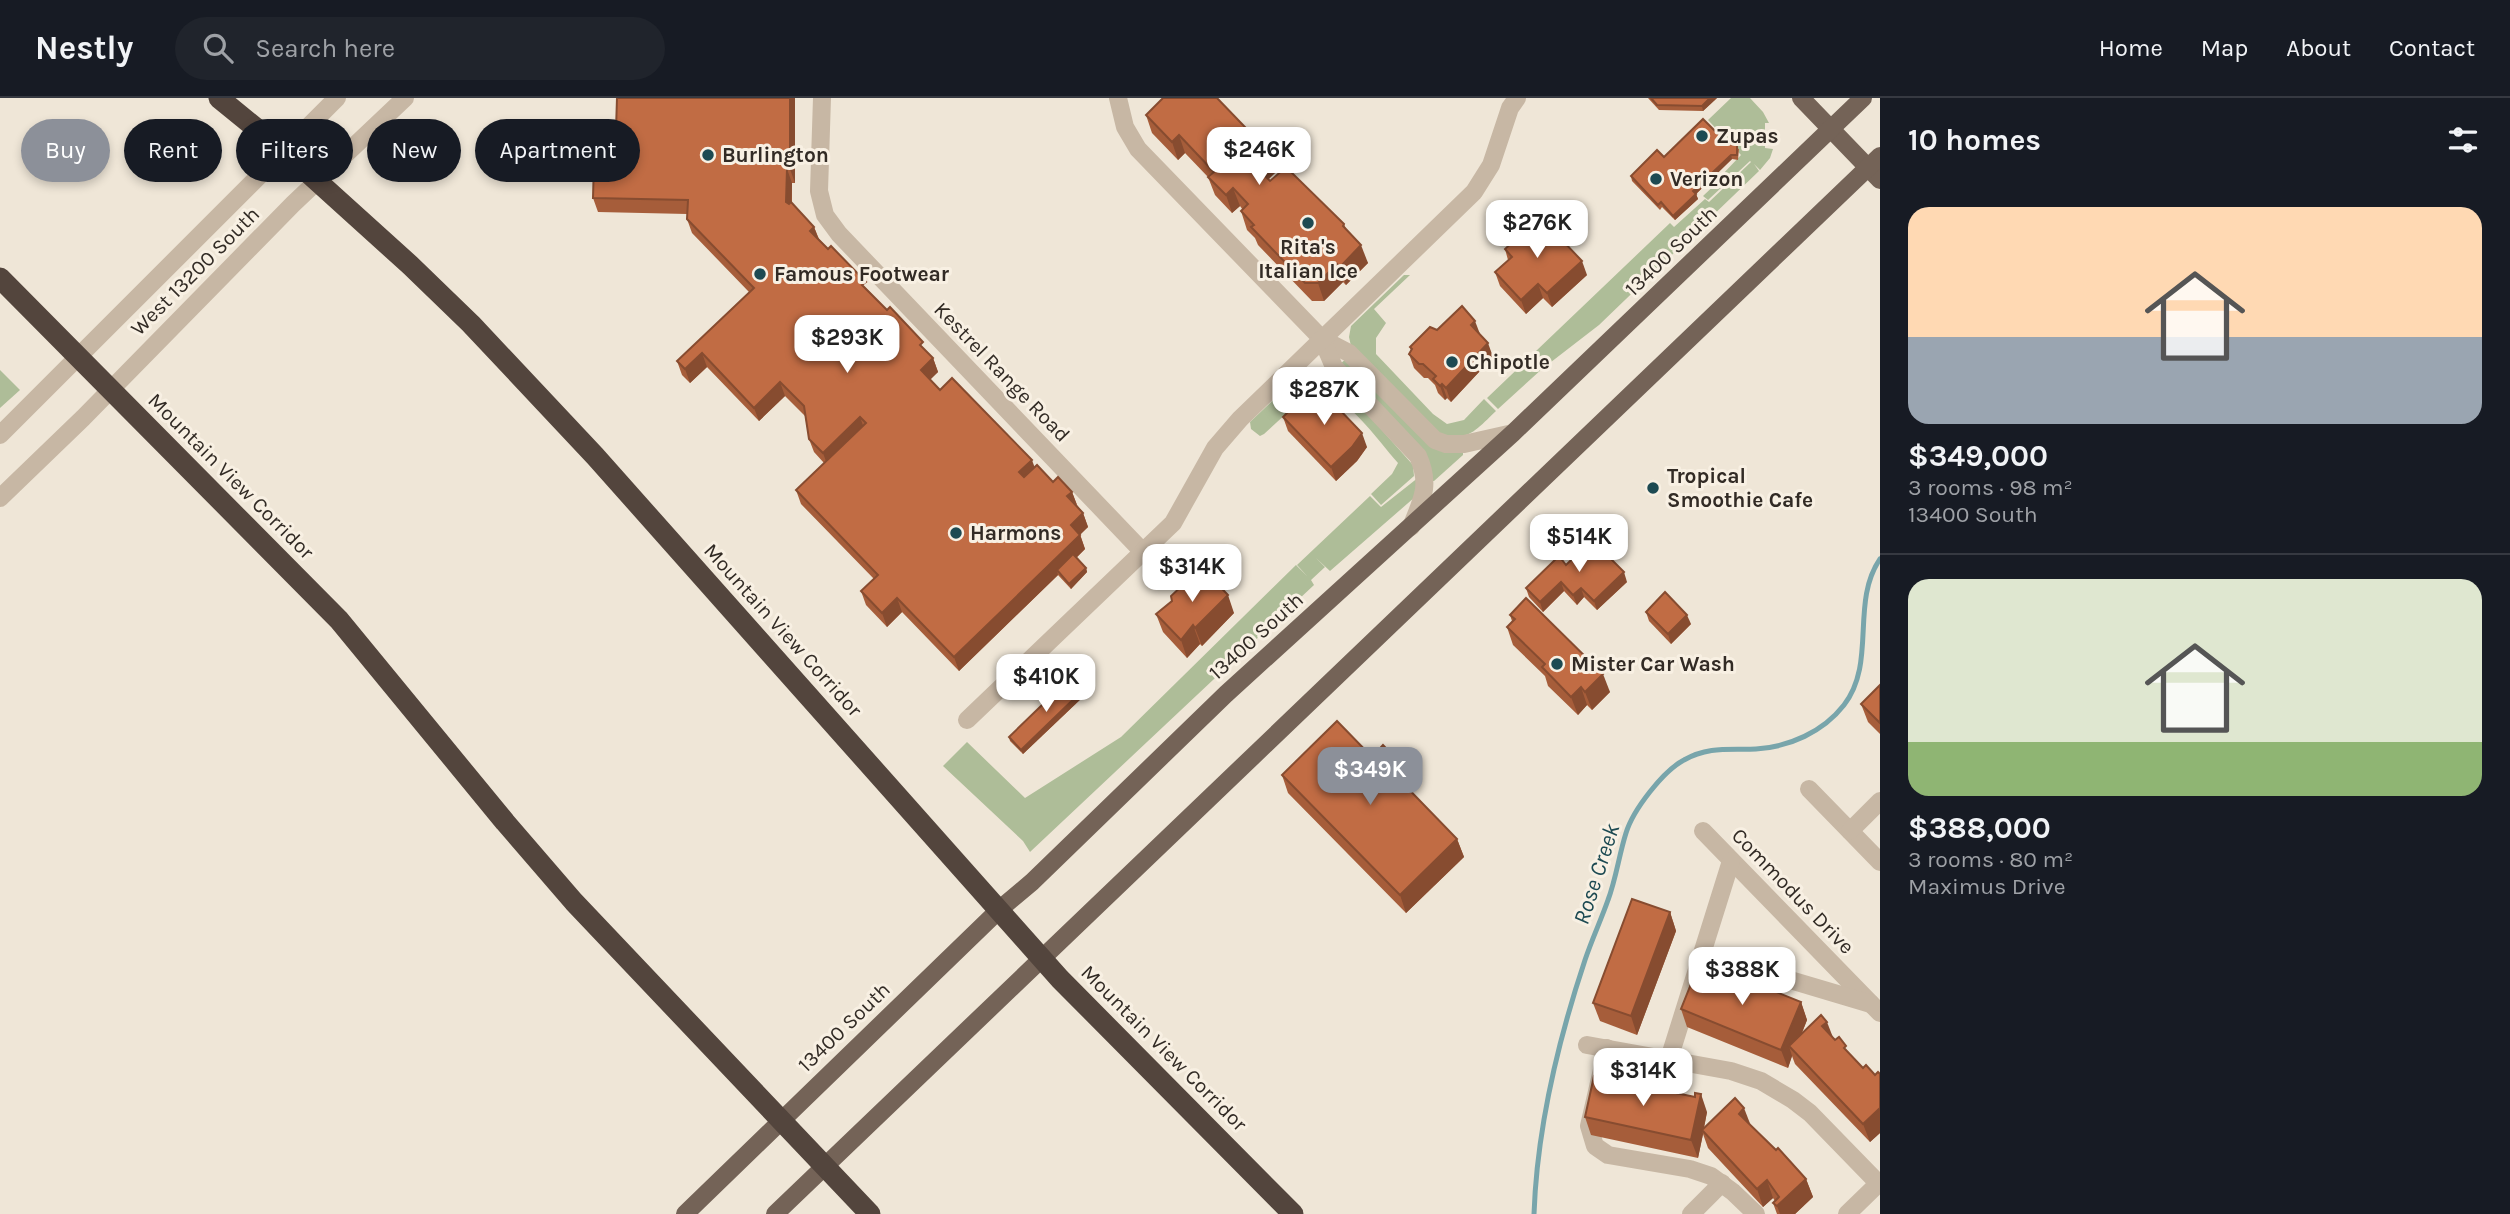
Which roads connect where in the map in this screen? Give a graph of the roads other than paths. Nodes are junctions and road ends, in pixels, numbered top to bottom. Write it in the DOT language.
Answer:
graph roads {
  1 [pos="219,98"];
  2 [pos="337,98"];
  3 [pos="405,98"];
  4 [pos="822,98"];
  5 [pos="1118,98"];
  6 [pos="1517,98"];
  7 [pos="1801,98"];
  8 [pos="1863,98"];
  9 [pos="245,119"];
  10 [pos="317,119"];
  11 [pos="1831,129"];
  12 [pos="353,148"];
  13 [pos="1876,168"];
  14 [pos="255,182"];
  15 [pos="317,182"];
  16 [pos="0,278"];
  17 [pos="1322,340"];
  18 [pos="79,358"];
  19 [pos="110,390"];
  20 [pos="1513,433"];
  21 [pos="0,435"];
  22 [pos="0,498"];
  23 [pos="1410,528"];
  24 [pos="1143,552"];
  25 [pos="967,720"];
  26 [pos="1809,789"];
  27 [pos="1880,802"];
  28 [pos="1703,831"];
  29 [pos="1850,831"];
  30 [pos="1731,861"];
  31 [pos="1880,862"];
  32 [pos="1000,909"];
  33 [pos="1703,954"];
  34 [pos="1042,957"];
  35 [pos="1876,1009"];
  36 [pos="1587,1045"];
  37 [pos="1607,1048"];
  38 [pos="1669,1059"];
  39 [pos="780,1120"];
  40 [pos="824,1166"];
  41 [pos="1723,1183"];
  42 [pos="1880,1184"];
  43 [pos="685,1214"];
  44 [pos="775,1214"];
  45 [pos="870,1214"];
  46 [pos="1293,1214"];
  47 [pos="1691,1214"];
  48 [pos="1756,1214"];
  49 [pos="1847,1214"];
  1 -- 9 [label="highway, Mountain View Corridor"];
  2 -- 10 [label="street, West 13200 South"];
  3 -- 12 [label="street, West 13200 South"];
  4 -- 24 [label="street, Kestrel Range Road"];
  5 -- 17 [label="street"];
  6 -- 17 [label="street"];
  7 -- 11 [label="main road"];
  8 -- 11 [label="main road, 13400 South"];
  11 -- 13 [label="main road"];
  11 -- 20 [label="main road, 13400 South"];
  13 -- 34 [label="main road"];
  14 -- 18 [label="street, West 13200 South"];
  15 -- 19 [label="street, West 13200 South"];
  15 -- 32 [label="highway, Mountain View Corridor"];
  16 -- 18 [label="highway, Mountain View Corridor"];
  17 -- 20 [label="street"];
  17 -- 23 [label="street"];
  17 -- 24 [label="street"];
  18 -- 19 [label="highway, Mountain View Corridor"];
  18 -- 21 [label="street, West 13200 South"];
  19 -- 22 [label="street, West 13200 South"];
  19 -- 39 [label="highway, Mountain View Corridor"];
  20 -- 23 [label="main road, 13400 South"];
  23 -- 32 [label="main road, 13400 South"];
  24 -- 25 [label="street"];
  26 -- 29 [label="street"];
  27 -- 29 [label="street"];
  28 -- 30 [label="street, Commodus Drive"];
  29 -- 31 [label="street"];
  30 -- 33 [label="street"];
  30 -- 35 [label="street, Commodus Drive"];
  32 -- 34 [label="highway, Mountain View Corridor"];
  32 -- 39 [label="main road, 13400 South"];
  33 -- 35 [label="street"];
  33 -- 38 [label="street"];
  34 -- 40 [label="main road"];
  34 -- 46 [label="highway, Mountain View Corridor"];
  36 -- 37 [label="street"];
  37 -- 38 [label="street"];
  37 -- 41 [label="street"];
  38 -- 42 [label="street"];
  39 -- 40 [label="highway, Mountain View Corridor"];
  39 -- 43 [label="main road, 13400 South"];
  40 -- 44 [label="main road"];
  40 -- 45 [label="highway, Mountain View Corridor"];
  41 -- 47 [label="street"];
  41 -- 48 [label="street"];
  42 -- 49 [label="street"];
}
